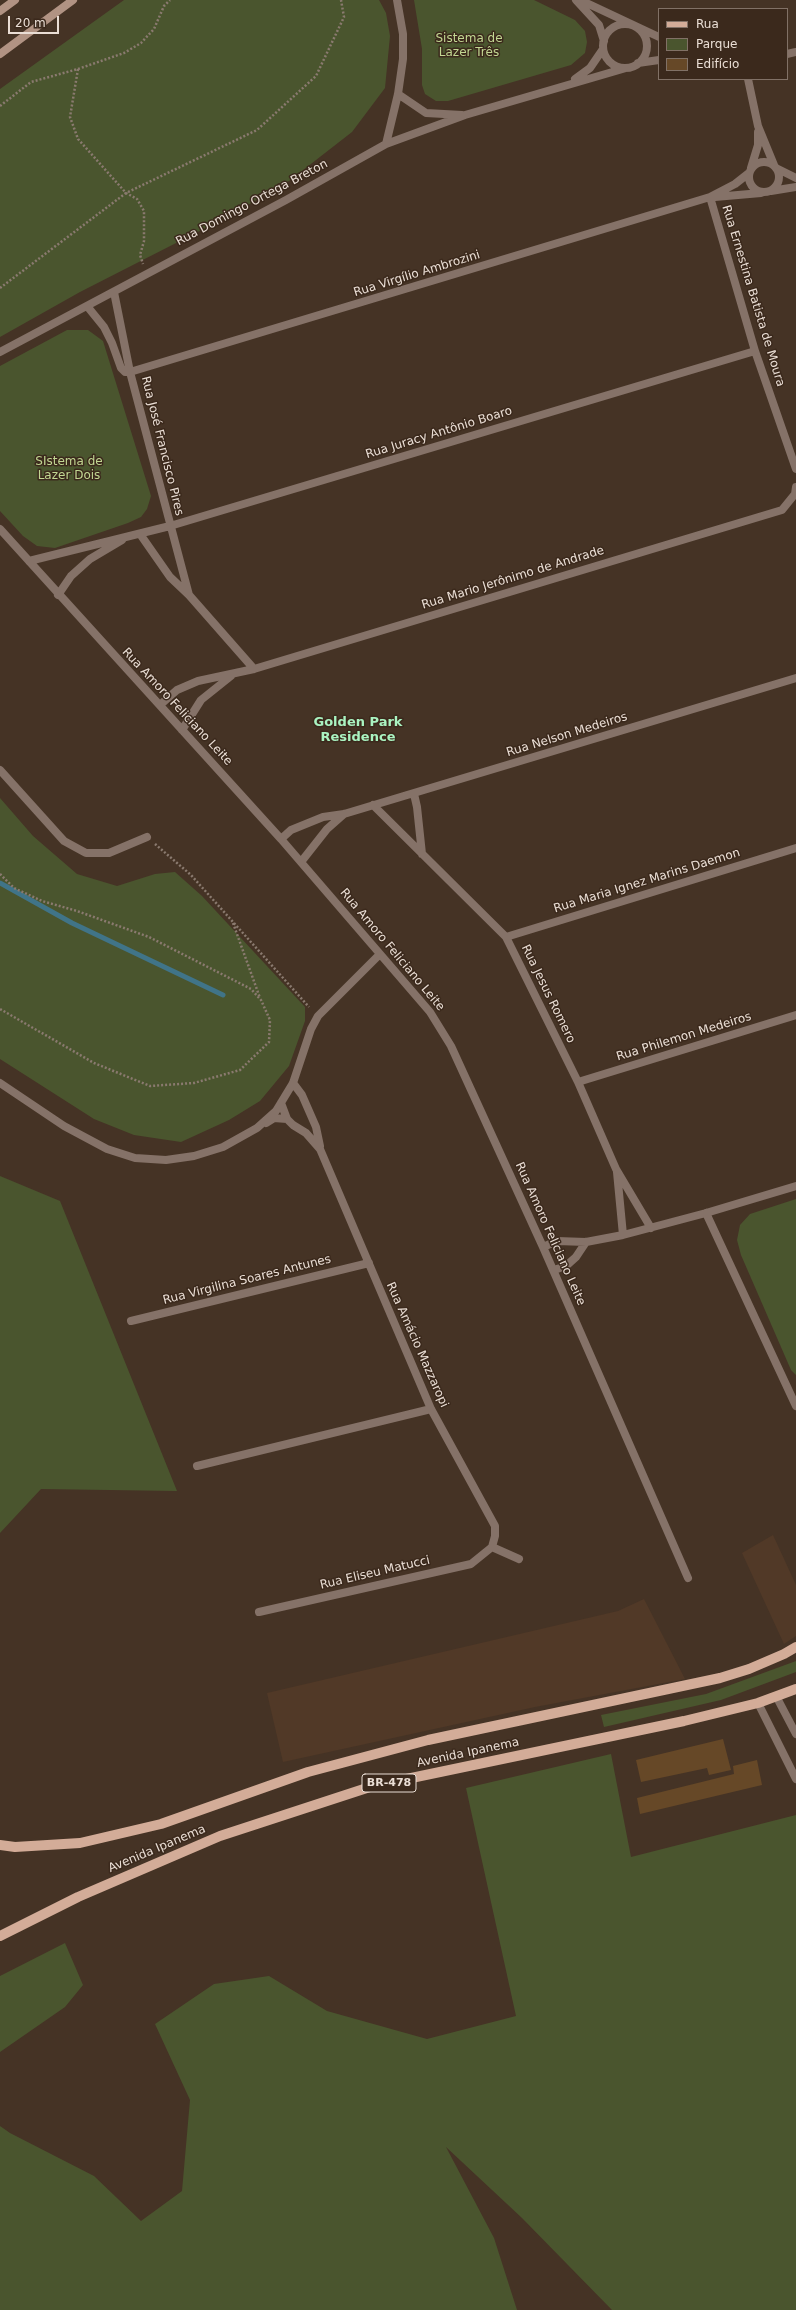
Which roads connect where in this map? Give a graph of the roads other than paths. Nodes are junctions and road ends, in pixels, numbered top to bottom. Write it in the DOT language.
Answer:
graph roads {
  1 [pos="15,0"];
  2 [pos="73,0"];
  3 [pos="397,0"];
  4 [pos="576,0"];
  5 [pos="580,0"];
  6 [pos="0,11"];
  7 [pos="632,26"];
  8 [pos="658,36"];
  9 [pos="604,46"];
  10 [pos="0,54"];
  11 [pos="658,60"];
  12 [pos="638,63"];
  13 [pos="626,68"];
  14 [pos="748,80"];
  15 [pos="566,84"];
  16 [pos="398,94"];
  17 [pos="465,115"];
  18 [pos="758,126"];
  19 [pos="386,144"];
  20 [pos="775,167"];
  21 [pos="750,171"];
  22 [pos="796,178"];
  23 [pos="796,187"];
  24 [pos="766,192"];
  25 [pos="710,198"];
  26 [pos="114,292"];
  27 [pos="87,306"];
  28 [pos="755,351"];
  29 [pos="0,352"];
  30 [pos="130,372"];
  31 [pos="796,469"];
  32 [pos="795,490"];
  33 [pos="170,526"];
  34 [pos="0,530"];
  35 [pos="140,534"];
  36 [pos="130,535"];
  37 [pos="29,561"];
  38 [pos="58,594"];
  39 [pos="190,595"];
  40 [pos="254,669"];
  41 [pos="232,675"];
  42 [pos="796,678"];
  43 [pos="160,705"];
  44 [pos="182,730"];
  45 [pos="0,770"];
  46 [pos="414,794"];
  47 [pos="373,805"];
  48 [pos="344,814"];
  49 [pos="147,836"];
  50 [pos="281,839"];
  51 [pos="796,848"];
  52 [pos="422,854"];
  53 [pos="301,862"];
  54 [pos="506,937"];
  55 [pos="380,954"];
  56 [pos="796,1015"];
  57 [pos="578,1082"];
  58 [pos="0,1083"];
  59 [pos="293,1083"];
  60 [pos="281,1103"];
  61 [pos="287,1119"];
  62 [pos="256,1128"];
  63 [pos="320,1149"];
  64 [pos="616,1169"];
  65 [pos="796,1186"];
  66 [pos="706,1213"];
  67 [pos="651,1228"];
  68 [pos="623,1235"];
  69 [pos="586,1242"];
  70 [pos="544,1248"];
  71 [pos="369,1263"];
  72 [pos="554,1270"];
  73 [pos="131,1321"];
  74 [pos="796,1406"];
  75 [pos="432,1409"];
  76 [pos="197,1466"];
  77 [pos="492,1547"];
  78 [pos="519,1559"];
  79 [pos="688,1578"];
  80 [pos="259,1612"];
  81 [pos="796,1647"];
  82 [pos="796,1689"];
  83 [pos="776,1696"];
  84 [pos="758,1703"];
  85 [pos="796,1734"];
  86 [pos="796,1779"];
  87 [pos="0,1845"];
  88 [pos="0,1936"];
  1 -- 6 [label="main road"];
  2 -- 10 [label="main road"];
  3 -- 16 [label="street"];
  4 -- 9 [label="street"];
  5 -- 7 [label="street"];
  7 -- 8 [label="street"];
  7 -- 9 [label="street"];
  7 -- 12 [label="street"];
  9 -- 13 [label="street"];
  9 -- 15 [label="street"];
  11 -- 12 [label="street"];
  12 -- 13 [label="street"];
  13 -- 15 [label="street"];
  14 -- 18 [label="street"];
  15 -- 17 [label="street, Rua Domingo Ortega Breton"];
  16 -- 17 [label="street"];
  16 -- 19 [label="street"];
  17 -- 19 [label="street, Rua Domingo Ortega Breton"];
  18 -- 20 [label="street"];
  18 -- 21 [label="street"];
  19 -- 26 [label="street, Rua Domingo Ortega Breton"];
  20 -- 21 [label="street"];
  20 -- 22 [label="street"];
  20 -- 24 [label="street"];
  21 -- 24 [label="street"];
  21 -- 25 [label="street, Rua Virgílio Ambrozini"];
  23 -- 24 [label="street, Rua Virgílio Ambrozini"];
  24 -- 25 [label="street, Rua Virgílio Ambrozini"];
  25 -- 28 [label="street, Rua Ernestina Batista de Moura"];
  25 -- 30 [label="street, Rua Virgílio Ambrozini"];
  26 -- 27 [label="street, Rua Domingo Ortega Breton"];
  26 -- 30 [label="street, Rua José Francisco Pires"];
  27 -- 29 [label="street, Rua Domingo Ortega Breton"];
  27 -- 30 [label="street, Rua José Francisco Pires"];
  28 -- 31 [label="street, Rua Ernestina Batista de Moura"];
  28 -- 33 [label="street, Rua Juracy Antônio Boaro"];
  30 -- 33 [label="street, Rua José Francisco Pires"];
  32 -- 40 [label="street, Rua Mario Jerônimo de Andrade"];
  33 -- 35 [label="street, Rua Juracy Antônio Boaro"];
  33 -- 39 [label="street, Rua José Francisco Pires"];
  34 -- 37 [label="street, Rua Amoro Feliciano Leite"];
  35 -- 36 [label="street, Rua Juracy Antônio Boaro"];
  35 -- 39 [label="street"];
  36 -- 37 [label="street, Rua Juracy Antônio Boaro"];
  36 -- 38 [label="street, Rua Juracy Antônio Boaro"];
  37 -- 38 [label="street, Rua Amoro Feliciano Leite"];
  38 -- 43 [label="street, Rua Amoro Feliciano Leite"];
  39 -- 40 [label="street"];
  40 -- 41 [label="street, Rua Mario Jerônimo de Andrade"];
  41 -- 43 [label="street, Rua Mario Jerônimo de Andrade"];
  41 -- 44 [label="street, Rua Mario Jerônimo de Andrade"];
  42 -- 46 [label="street, Rua Nelson Medeiros"];
  43 -- 44 [label="street, Rua Amoro Feliciano Leite"];
  44 -- 50 [label="street, Rua Amoro Feliciano Leite"];
  45 -- 49 [label="street"];
  46 -- 47 [label="street, Rua Nelson Medeiros"];
  46 -- 52 [label="street"];
  47 -- 48 [label="street, Rua Nelson Medeiros"];
  47 -- 52 [label="street, Rua Jesus Romero"];
  48 -- 50 [label="street, Rua Nelson Medeiros"];
  48 -- 53 [label="street, Rua Nelson Medeiros"];
  50 -- 53 [label="street, Rua Amoro Feliciano Leite"];
  51 -- 54 [label="street, Rua Maria Ignez Marins Daemon"];
  52 -- 54 [label="street, Rua Jesus Romero"];
  53 -- 55 [label="street, Rua Amoro Feliciano Leite"];
  54 -- 57 [label="street, Rua Jesus Romero"];
  55 -- 59 [label="street"];
  55 -- 70 [label="street, Rua Amoro Feliciano Leite"];
  56 -- 57 [label="street, Rua Philemon Medeiros"];
  57 -- 64 [label="street, Rua Jesus Romero"];
  58 -- 62 [label="street"];
  59 -- 60 [label="street"];
  59 -- 63 [label="street, Rua Amácio Mazzaropi"];
  60 -- 61 [label="street"];
  60 -- 62 [label="street"];
  61 -- 62 [label="street"];
  61 -- 63 [label="street, Rua Amácio Mazzaropi"];
  63 -- 71 [label="street, Rua Amácio Mazzaropi"];
  64 -- 67 [label="street, Rua Jesus Romero"];
  64 -- 68 [label="street, Rua Jesus Romero"];
  65 -- 66 [label="street"];
  66 -- 67 [label="street"];
  66 -- 74 [label="street"];
  67 -- 68 [label="street"];
  68 -- 69 [label="street"];
  69 -- 70 [label="street"];
  69 -- 72 [label="street"];
  70 -- 72 [label="street, Rua Amoro Feliciano Leite"];
  71 -- 73 [label="street, Rua Virgilina Soares Antunes"];
  71 -- 75 [label="street, Rua Amácio Mazzaropi"];
  72 -- 79 [label="street, Rua Amoro Feliciano Leite"];
  75 -- 76 [label="street"];
  75 -- 77 [label="street, Rua Amácio Mazzaropi"];
  77 -- 78 [label="street"];
  77 -- 80 [label="street, Rua Eliseu Matucci"];
  81 -- 87 [label="main road, Avenida Ipanema / BR-478"];
  82 -- 83 [label="main road, Avenida Ipanema / BR-478"];
  83 -- 84 [label="main road, Avenida Ipanema / BR-478"];
  83 -- 85 [label="street"];
  84 -- 86 [label="street"];
  84 -- 88 [label="main road, Avenida Ipanema / BR-478"];
}
